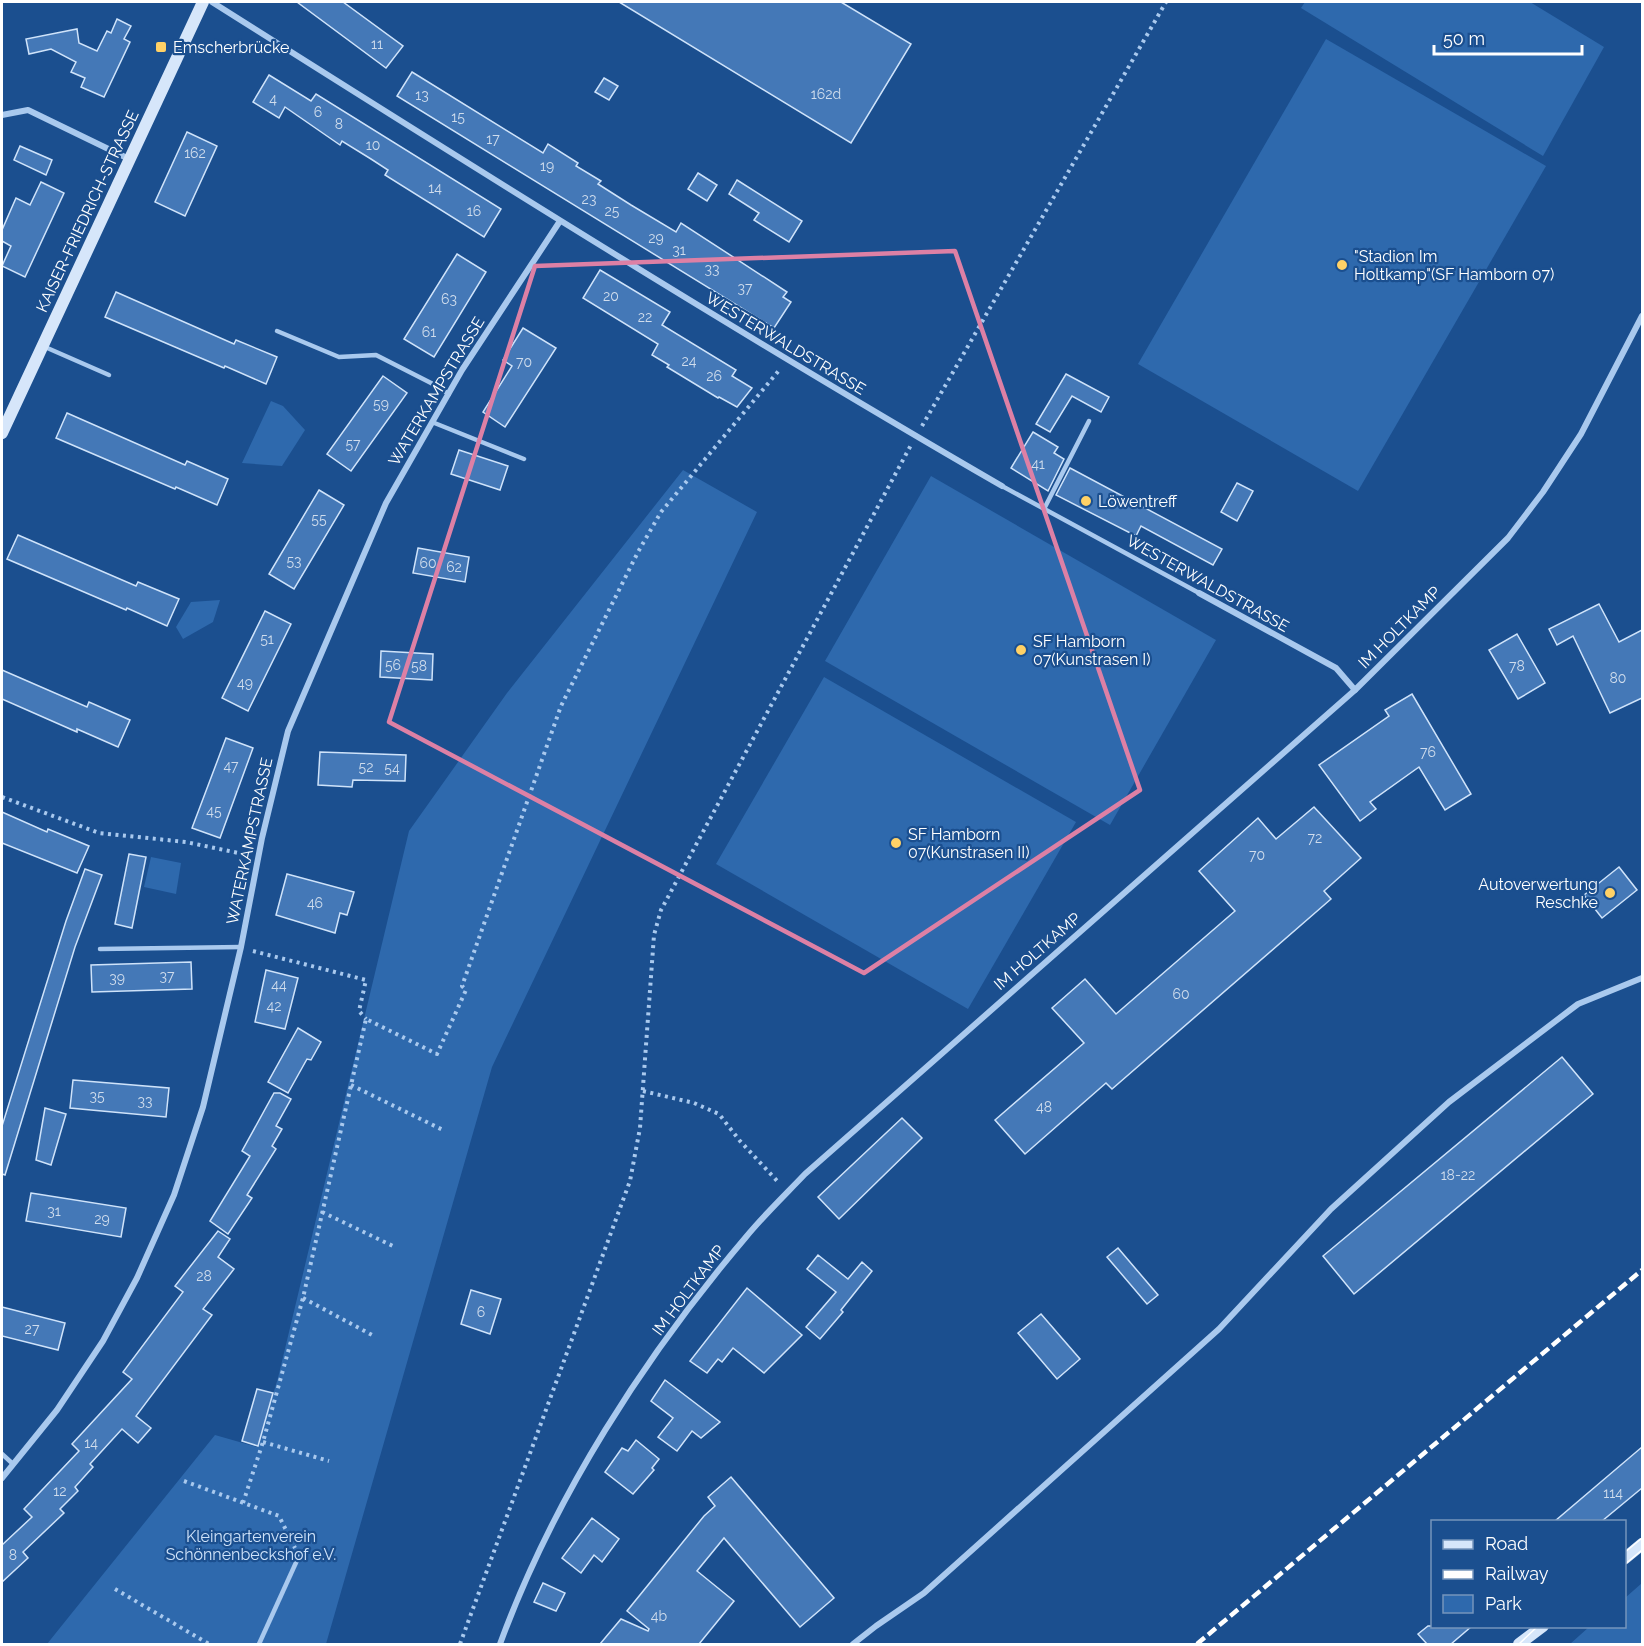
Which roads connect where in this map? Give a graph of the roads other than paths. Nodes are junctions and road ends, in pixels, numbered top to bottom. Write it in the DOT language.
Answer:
graph roads {
  1 [pos="203,2"];
  2 [pos="212,2"];
  3 [pos="2,115"];
  4 [pos="129,159"];
  5 [pos="560,221"];
  6 [pos="1642,316"];
  7 [pos="277,331"];
  8 [pos="42,346"];
  9 [pos="109,375"];
  10 [pos="449,394"];
  11 [pos="1089,421"];
  12 [pos="432,422"];
  13 [pos="2,433"];
  14 [pos="524,459"];
  15 [pos="1002,486"];
  16 [pos="1044,509"];
  17 [pos="1199,593"];
  18 [pos="1354,690"];
  19 [pos="241,947"];
  20 [pos="100,949"];
  21 [pos="1642,978"];
  22 [pos="2,1454"];
  23 [pos="13,1464"];
  24 [pos="2,1478"];
  25 [pos="1642,1544"];
  26 [pos="299,1556"];
  27 [pos="1626,1557"];
  28 [pos="1540,1628"];
  29 [pos="1541,1628"];
  30 [pos="259,1644"];
  31 [pos="500,1644"];
  32 [pos="853,1644"];
  33 [pos="1519,1644"];
  34 [pos="1528,1644"];
  1 -- 4 [label="main road, KAISER-FRIEDRICH-STRASSE"];
  2 -- 5 [label="street, WESTERWALDSTRASSE"];
  3 -- 4 [label="street"];
  4 -- 8 [label="main road, KAISER-FRIEDRICH-STRASSE"];
  5 -- 10 [label="street, WATERKAMPSTRASSE"];
  5 -- 15 [label="street, WESTERWALDSTRASSE"];
  6 -- 18 [label="street, IM HOLTKAMP"];
  7 -- 10 [label="lane"];
  8 -- 9 [label="lane"];
  8 -- 13 [label="main road, KAISER-FRIEDRICH-STRASSE"];
  10 -- 12 [label="street, WATERKAMPSTRASSE"];
  11 -- 16 [label="lane"];
  12 -- 14 [label="lane"];
  12 -- 19 [label="street, WATERKAMPSTRASSE"];
  15 -- 16 [label="lane, WESTERWALDSTRASSE"];
  16 -- 17 [label="lane, WESTERWALDSTRASSE"];
  17 -- 18 [label="street, WESTERWALDSTRASSE"];
  18 -- 31 [label="street, IM HOLTKAMP"];
  19 -- 20 [label="lane"];
  19 -- 23 [label="street, WATERKAMPSTRASSE"];
  21 -- 32 [label="street"];
  22 -- 23 [label="lane"];
  23 -- 24 [label="street, WATERKAMPSTRASSE"];
  25 -- 27 [label="main road"];
  26 -- 30 [label="lane"];
  28 -- 33 [label="main road"];
  29 -- 34 [label="main road"];
}
